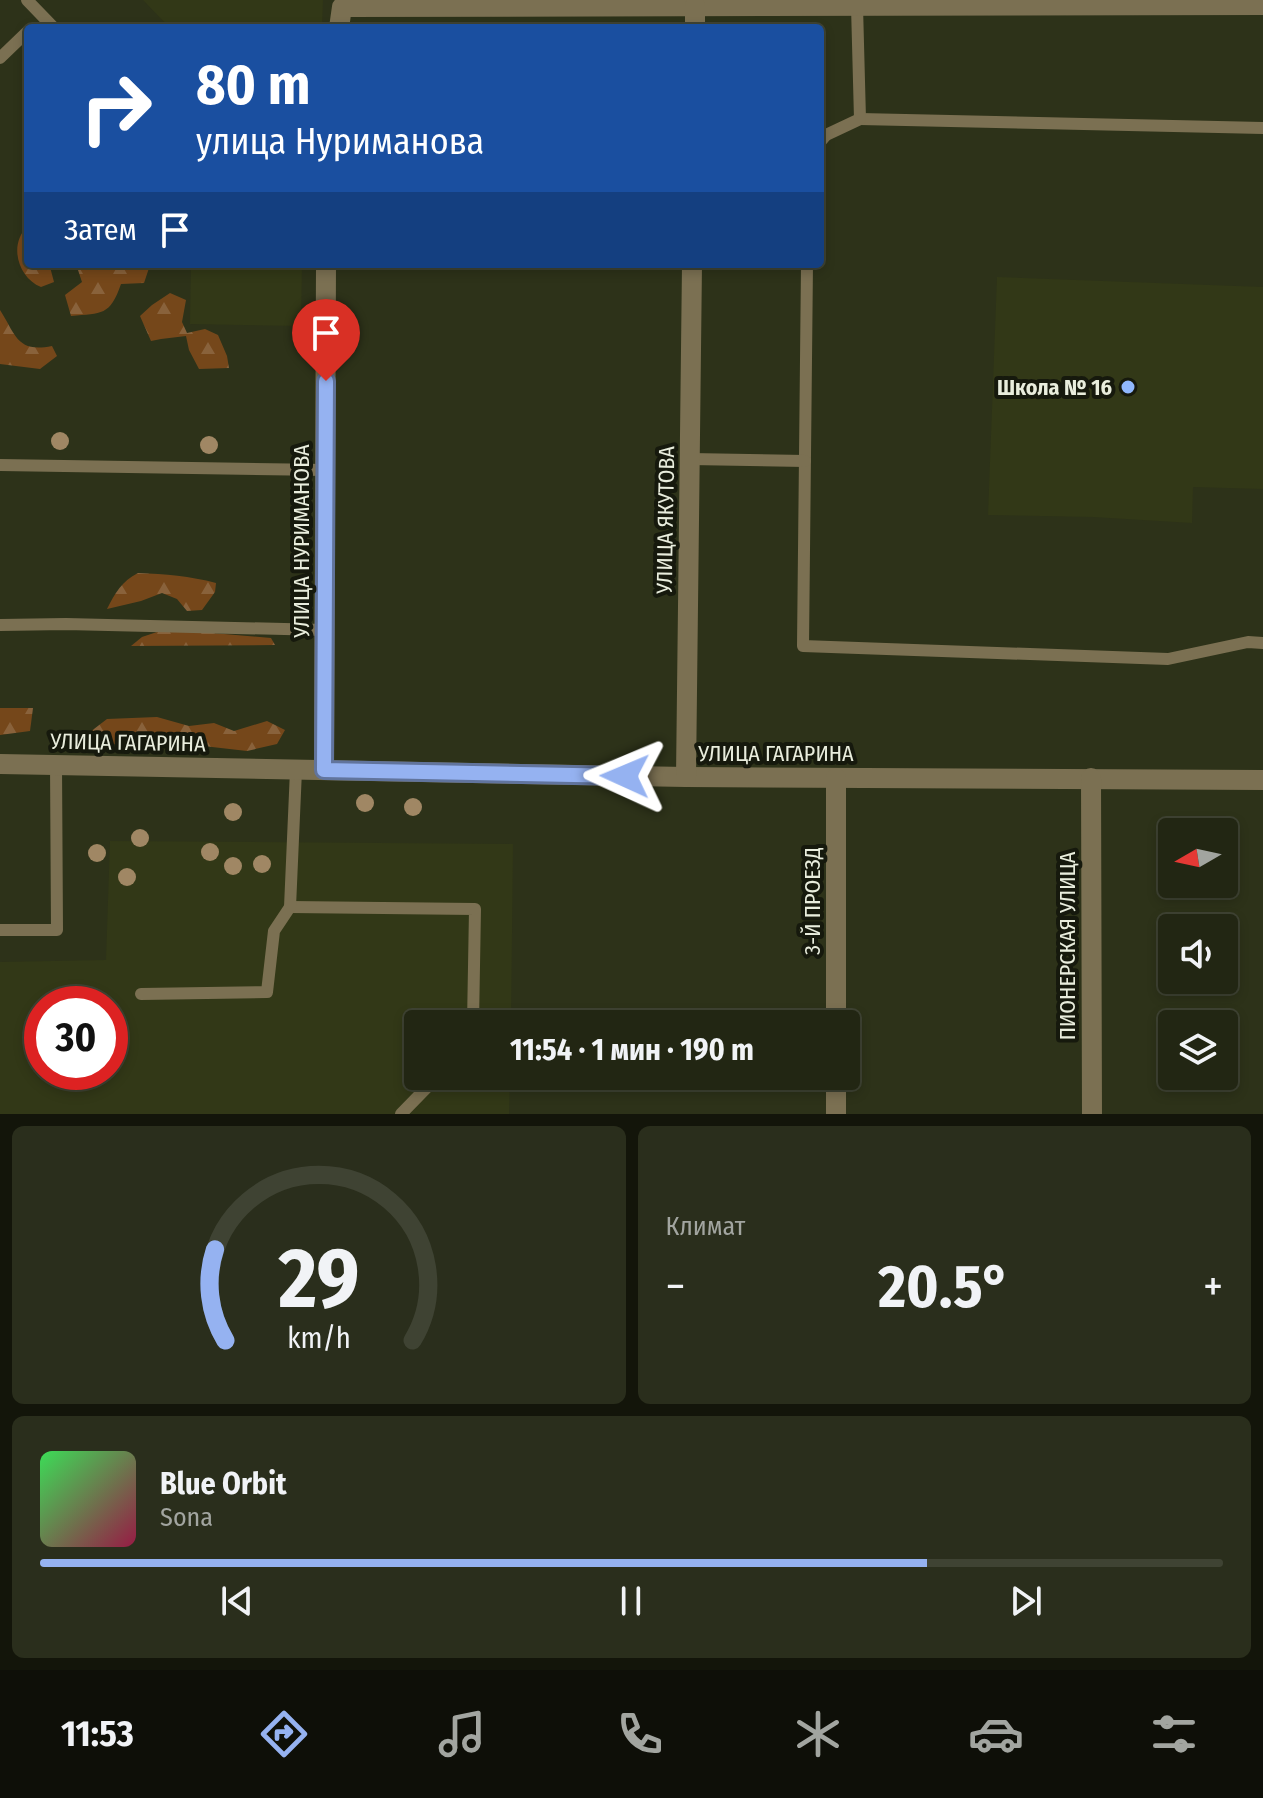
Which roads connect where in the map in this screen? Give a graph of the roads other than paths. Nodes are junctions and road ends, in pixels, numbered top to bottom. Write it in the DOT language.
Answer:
graph roads {
  1 [pos="27,0"];
  2 [pos="693,3"];
  3 [pos="1263,5"];
  4 [pos="857,6"];
  5 [pos="43,17"];
  6 [pos="36,24"];
  7 [pos="50,24"];
  8 [pos="340,24"];
  9 [pos="695,24"];
  10 [pos="24,36"];
  11 [pos="0,58"];
  12 [pos="860,119"];
  13 [pos="1263,128"];
  14 [pos="824,137"];
  15 [pos="326,268"];
  16 [pos="692,268"];
  17 [pos="807,268"];
  18 [pos="690,459"];
  19 [pos="805,461"];
  20 [pos="0,465"];
  21 [pos="326,470"];
  22 [pos="0,625"];
  23 [pos="325,630"];
  24 [pos="1263,643"];
  25 [pos="0,764"];
  26 [pos="56,765"];
  27 [pos="296,770"];
  28 [pos="324,770"];
  29 [pos="686,777"];
  30 [pos="836,778"];
  31 [pos="1091,778"];
  32 [pos="1263,780"];
  33 [pos="290,907"];
  34 [pos="0,930"];
  35 [pos="141,994"];
  36 [pos="473,1010"];
  37 [pos="836,1010"];
  38 [pos="424,1090"];
  39 [pos="836,1090"];
  40 [pos="401,1114"];
  41 [pos="836,1114"];
  42 [pos="1092,1114"];
  1 -- 5 [label="lane"];
  2 -- 4 [label="street"];
  2 -- 8 [label="street"];
  2 -- 9 [label="street"];
  3 -- 4 [label="street"];
  4 -- 12 [label="lane"];
  5 -- 6 [label="lane"];
  5 -- 7 [label="lane"];
  10 -- 11 [label="lane"];
  12 -- 13 [label="lane"];
  12 -- 14 [label="lane"];
  15 -- 21 [label="street, УЛИЦА НУРИМАНОВА"];
  16 -- 18 [label="street, УЛИЦА ЯКУТОВА"];
  17 -- 19 [label="lane"];
  18 -- 19 [label="lane"];
  18 -- 29 [label="street, УЛИЦА ЯКУТОВА"];
  19 -- 24 [label="lane"];
  20 -- 21 [label="lane"];
  21 -- 23 [label="street, УЛИЦА НУРИМАНОВА"];
  22 -- 23 [label="lane"];
  23 -- 28 [label="street, УЛИЦА НУРИМАНОВА"];
  25 -- 26 [label="street, УЛИЦА ГАГАРИНА"];
  26 -- 27 [label="street, УЛИЦА ГАГАРИНА"];
  26 -- 34 [label="lane"];
  27 -- 28 [label="street, УЛИЦА ГАГАРИНА"];
  27 -- 33 [label="lane"];
  28 -- 29 [label="street, УЛИЦА ГАГАРИНА"];
  29 -- 30 [label="street, УЛИЦА ГАГАРИНА"];
  30 -- 31 [label="street, УЛИЦА ГАГАРИНА"];
  30 -- 37 [label="street, 3-Й ПРОЕЗД"];
  31 -- 32 [label="street, УЛИЦА ГАГАРИНА"];
  31 -- 42 [label="street, ПИОНЕРСКАЯ УЛИЦА"];
  33 -- 35 [label="lane"];
  33 -- 36 [label="lane"];
  38 -- 40 [label="lane"];
  39 -- 41 [label="street"];
}
